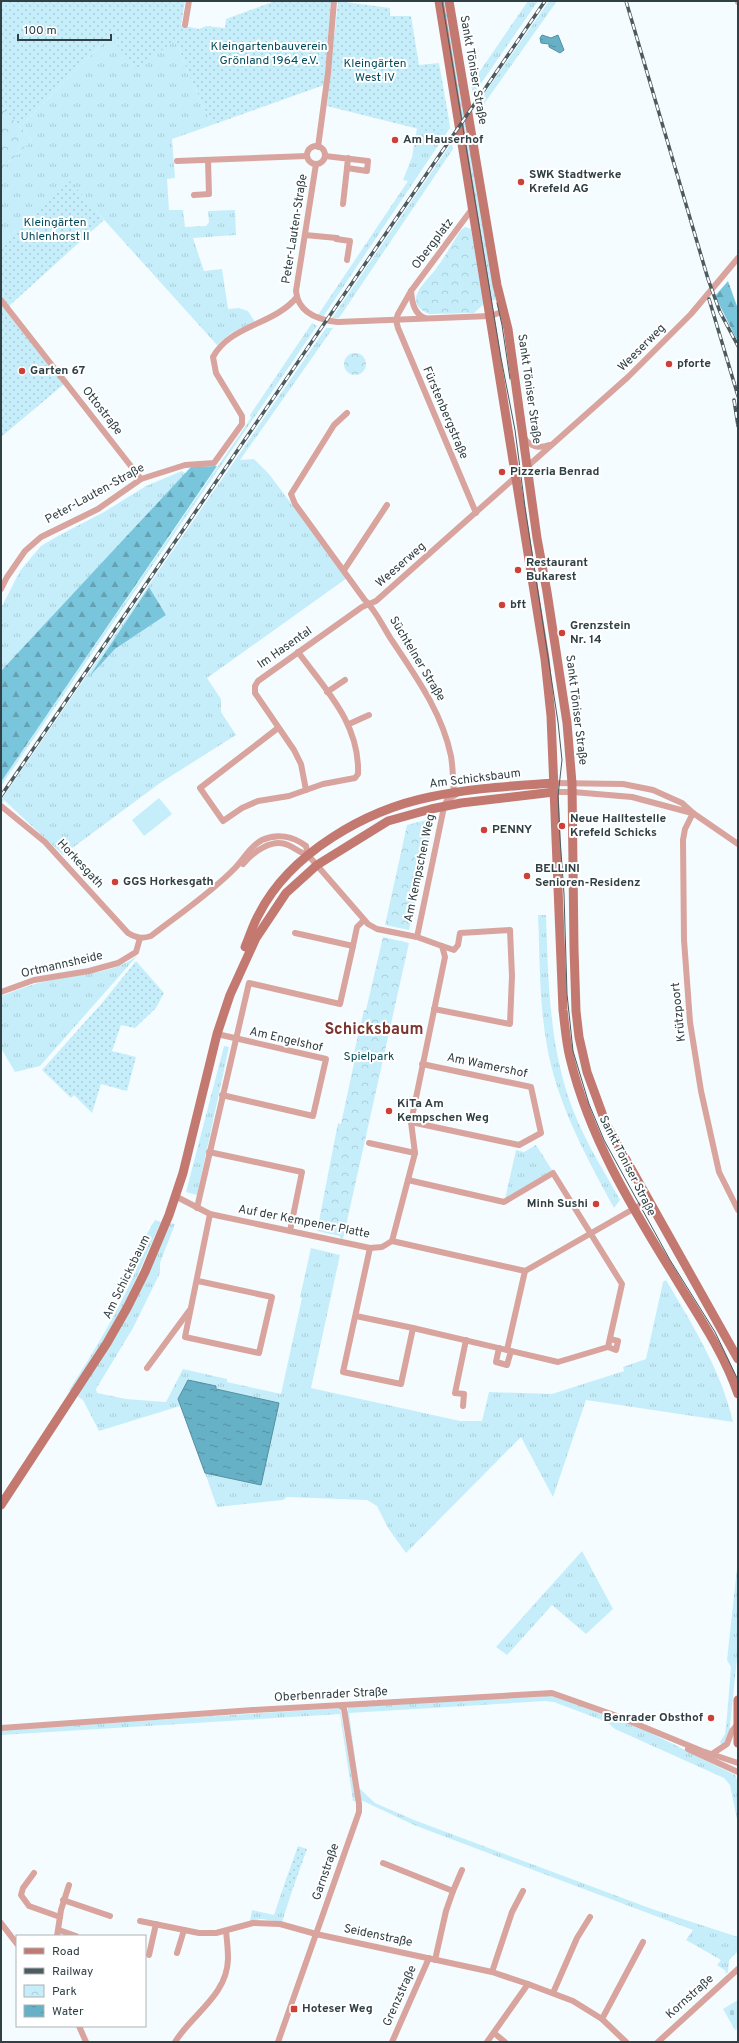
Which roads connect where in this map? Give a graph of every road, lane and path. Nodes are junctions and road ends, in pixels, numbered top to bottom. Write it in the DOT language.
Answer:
graph roads {
  1 [pos="189,1"];
  2 [pos="334,1"];
  3 [pos="439,1"];
  4 [pos="449,1"];
  5 [pos="185,25"];
  6 [pos="318,147"];
  7 [pos="307,156"];
  8 [pos="325,156"];
  9 [pos="348,158"];
  10 [pos="208,160"];
  11 [pos="177,162"];
  12 [pos="316,164"];
  13 [pos="346,168"];
  14 [pos="194,195"];
  15 [pos="343,204"];
  16 [pos="472,209"];
  17 [pos="351,234"];
  18 [pos="305,236"];
  19 [pos="350,241"];
  20 [pos="738,258"];
  21 [pos="347,260"];
  22 [pos="411,291"];
  23 [pos="297,297"];
  24 [pos="1,300"];
  25 [pos="505,311"];
  26 [pos="490,316"];
  27 [pos="429,318"];
  28 [pos="396,320"];
  29 [pos="347,413"];
  30 [pos="524,438"];
  31 [pos="552,444"];
  32 [pos="528,466"];
  33 [pos="141,479"];
  34 [pos="514,479"];
  35 [pos="387,505"];
  36 [pos="476,513"];
  37 [pos="344,570"];
  38 [pos="1,589"];
  39 [pos="369,604"];
  40 [pos="298,652"];
  41 [pos="345,680"];
  42 [pos="327,692"];
  43 [pos="369,715"];
  44 [pos="349,724"];
  45 [pos="278,728"];
  46 [pos="554,783"];
  47 [pos="572,788"];
  48 [pos="306,790"];
  49 [pos="554,792"];
  50 [pos="459,793"];
  51 [pos="1,806"];
  52 [pos="444,807"];
  53 [pos="693,813"];
  54 [pos="738,844"];
  55 [pos="308,855"];
  56 [pos="317,865"];
  57 [pos="235,868"];
  58 [pos="364,920"];
  59 [pos="295,933"];
  60 [pos="417,937"];
  61 [pos="140,938"];
  62 [pos="353,946"];
  63 [pos="442,946"];
  64 [pos="1,992"];
  65 [pos="434,1009"];
  66 [pos="224,1013"];
  67 [pos="218,1034"];
  68 [pos="235,1039"];
  69 [pos="422,1064"];
  70 [pos="222,1096"];
  71 [pos="410,1122"];
  72 [pos="369,1143"];
  73 [pos="209,1152"];
  74 [pos="415,1153"];
  75 [pos="408,1180"];
  76 [pos="175,1196"];
  77 [pos="649,1200"];
  78 [pos="737,1207"];
  79 [pos="197,1208"];
  80 [pos="633,1208"];
  81 [pos="210,1214"];
  82 [pos="290,1231"];
  83 [pos="592,1234"];
  84 [pos="392,1241"];
  85 [pos="370,1248"];
  86 [pos="525,1271"];
  87 [pos="198,1281"];
  88 [pos="192,1308"];
  89 [pos="356,1316"];
  90 [pos="413,1328"];
  91 [pos="172,1335"];
  92 [pos="185,1337"];
  93 [pos="466,1340"];
  94 [pos="499,1348"];
  95 [pos="509,1351"];
  96 [pos="738,1359"];
  97 [pos="147,1368"];
  98 [pos="738,1394"];
  99 [pos="463,1406"];
  100 [pos="1,1505"];
  101 [pos="738,1700"];
  102 [pos="341,1706"];
  103 [pos="737,1725"];
  104 [pos="1,1728"];
  105 [pos="654,1733"];
  106 [pos="738,1743"];
  107 [pos="712,1754"];
  108 [pos="738,1763"];
  109 [pos="738,1772"];
  110 [pos="383,1864"];
  111 [pos="462,1870"];
  112 [pos="34,1873"];
  113 [pos="69,1885"];
  114 [pos="453,1891"];
  115 [pos="523,1891"];
  116 [pos="64,1900"];
  117 [pos="110,1916"];
  118 [pos="60,1917"];
  119 [pos="590,1917"];
  120 [pos="140,1921"];
  121 [pos="1,1923"];
  122 [pos="156,1924"];
  123 [pos="184,1930"];
  124 [pos="226,1931"];
  125 [pos="58,1933"];
  126 [pos="316,1934"];
  127 [pos="70,1935"];
  128 [pos="643,1942"];
  129 [pos="16,1943"];
  130 [pos="176,1952"];
  131 [pos="149,1955"];
  132 [pos="432,1959"];
  133 [pos="738,1969"];
  134 [pos="492,1972"];
  135 [pos="528,1984"];
  136 [pos="553,1993"];
  137 [pos="602,2019"];
  138 [pos="81,2027"];
  139 [pos="494,2033"];
  140 [pos="86,2042"];
  141 [pos="175,2042"];
  142 [pos="278,2042"];
  143 [pos="392,2042"];
  144 [pos="488,2042"];
  145 [pos="505,2042"];
  146 [pos="626,2042"];
  147 [pos="658,2042"];
  1 -- 5 [label="street"];
  2 -- 6 [label="street"];
  3 -- 16 [label="main road, Sankt Töniser Straße"];
  4 -- 25 [label="main road, Sankt Töniser Straße"];
  6 -- 7 [label="street"];
  6 -- 8 [label="street"];
  7 -- 10 [label="street, Peter-Lauten-Straße"];
  7 -- 12 [label="street, Peter-Lauten-Straße"];
  8 -- 9 [label="street"];
  8 -- 12 [label="street, Peter-Lauten-Straße"];
  9 -- 13 [label="street"];
  9 -- 13 [label="street"];
  10 -- 11 [label="street, Peter-Lauten-Straße"];
  10 -- 14 [label="street"];
  12 -- 18 [label="street, Peter-Lauten-Straße"];
  13 -- 15 [label="street"];
  16 -- 22 [label="street, Obergplatz"];
  16 -- 26 [label="main road, Sankt Töniser Straße"];
  17 -- 19 [label="street"];
  18 -- 19 [label="street"];
  18 -- 23 [label="street, Peter-Lauten-Straße"];
  19 -- 21 [label="street"];
  20 -- 31 [label="street, Weeserweg"];
  22 -- 27 [label="street"];
  22 -- 28 [label="street, Obergplatz"];
  23 -- 28 [label="street, Peter-Lauten-Straße"];
  23 -- 33 [label="street, Peter-Lauten-Straße"];
  24 -- 33 [label="street, Ottostraße"];
  25 -- 26 [label="street"];
  25 -- 30 [label="main road, Sankt Töniser Straße"];
  26 -- 27 [label="street"];
  26 -- 34 [label="main road, Sankt Töniser Straße"];
  27 -- 28 [label="street"];
  28 -- 36 [label="street, Fürstenbergstraße"];
  29 -- 37 [label="street, Süchtelner Straße"];
  30 -- 31 [label="street"];
  30 -- 32 [label="main road, Sankt Töniser Straße"];
  31 -- 32 [label="street, Weeserweg"];
  32 -- 34 [label="street, Weeserweg"];
  32 -- 47 [label="main road, Sankt Töniser Straße"];
  33 -- 38 [label="street, Peter-Lauten-Straße"];
  34 -- 36 [label="street, Weeserweg"];
  34 -- 46 [label="main road, Sankt Töniser Straße"];
  35 -- 37 [label="street"];
  36 -- 39 [label="street, Weeserweg"];
  37 -- 39 [label="street, Süchtelner Straße"];
  39 -- 40 [label="street, Im Hasental"];
  39 -- 50 [label="street, Süchtelner Straße"];
  40 -- 42 [label="street"];
  40 -- 45 [label="street, Im Hasental"];
  41 -- 42 [label="street"];
  42 -- 44 [label="street"];
  43 -- 44 [label="street"];
  44 -- 48 [label="street"];
  45 -- 48 [label="street, Im Hasental"];
  45 -- 48 [label="street"];
  46 -- 47 [label="street, Sankt Töniser Straße"];
  46 -- 49 [label="main road, Sankt Töniser Straße"];
  46 -- 50 [label="main road, Am Schicksbaum"];
  47 -- 49 [label="street"];
  47 -- 53 [label="street"];
  47 -- 53 [label="street"];
  47 -- 77 [label="main road, Sankt Töniser Straße"];
  49 -- 52 [label="main road, Am Schicksbaum"];
  49 -- 80 [label="main road, Sankt Töniser Straße"];
  50 -- 52 [label="street, Am Kempschen Weg"];
  50 -- 55 [label="main road, Am Schicksbaum"];
  51 -- 61 [label="street, Horkesgath"];
  52 -- 56 [label="main road, Am Schicksbaum"];
  52 -- 60 [label="street, Am Kempschen Weg"];
  53 -- 54 [label="street"];
  53 -- 78 [label="street, Krützpoort"];
  55 -- 56 [label="street"];
  55 -- 57 [label="street"];
  55 -- 57 [label="street"];
  55 -- 66 [label="main road, Am Schicksbaum"];
  56 -- 58 [label="street"];
  56 -- 66 [label="main road, Am Schicksbaum"];
  57 -- 61 [label="street"];
  58 -- 60 [label="street"];
  58 -- 62 [label="street"];
  59 -- 62 [label="street"];
  60 -- 63 [label="street, Am Kempschen Weg"];
  61 -- 64 [label="street, Ortmannsheide"];
  62 -- 68 [label="street"];
  63 -- 65 [label="street"];
  63 -- 65 [label="street"];
  65 -- 69 [label="street"];
  66 -- 67 [label="main road, Am Schicksbaum"];
  67 -- 68 [label="street"];
  67 -- 76 [label="main road, Am Schicksbaum"];
  68 -- 70 [label="street"];
  68 -- 70 [label="street, Am Engelshof"];
  69 -- 71 [label="street"];
  69 -- 71 [label="street, Am Wamershof"];
  70 -- 73 [label="street"];
  71 -- 74 [label="street"];
  72 -- 74 [label="street"];
  73 -- 79 [label="street"];
  73 -- 82 [label="street"];
  74 -- 75 [label="street"];
  75 -- 83 [label="street"];
  75 -- 84 [label="street"];
  76 -- 79 [label="street, Auf der Kempener Platte"];
  76 -- 100 [label="main road, Am Schicksbaum"];
  77 -- 80 [label="street"];
  77 -- 96 [label="main road, Sankt Töniser Straße"];
  79 -- 81 [label="street, Auf der Kempener Platte"];
  80 -- 83 [label="street"];
  80 -- 98 [label="main road, Sankt Töniser Straße"];
  81 -- 82 [label="street, Auf der Kempener Platte"];
  81 -- 87 [label="street"];
  82 -- 85 [label="street, Auf der Kempener Platte"];
  83 -- 86 [label="street"];
  83 -- 95 [label="street"];
  84 -- 85 [label="street, Auf der Kempener Platte"];
  84 -- 86 [label="street"];
  85 -- 89 [label="street"];
  86 -- 95 [label="street"];
  87 -- 88 [label="street"];
  87 -- 92 [label="street"];
  88 -- 91 [label="street"];
  88 -- 92 [label="street"];
  89 -- 90 [label="street"];
  89 -- 90 [label="street"];
  90 -- 93 [label="street"];
  91 -- 92 [label="street"];
  91 -- 97 [label="street"];
  93 -- 94 [label="street"];
  93 -- 99 [label="street"];
  94 -- 95 [label="street"];
  94 -- 95 [label="street"];
  101 -- 103 [label="main road"];
  102 -- 104 [label="street, Oberbenrader Straße"];
  102 -- 105 [label="street, Oberbenrader Straße"];
  102 -- 126 [label="street, Garnstraße"];
  103 -- 106 [label="main road"];
  103 -- 107 [label="street"];
  105 -- 107 [label="street, Oberbenrader Straße"];
  105 -- 109 [label="street, Oberbenrader Straße"];
  107 -- 108 [label="street, Oberbenrader Straße"];
  110 -- 114 [label="street"];
  111 -- 114 [label="street"];
  112 -- 118 [label="street"];
  113 -- 116 [label="street"];
  114 -- 132 [label="street"];
  115 -- 134 [label="street"];
  116 -- 117 [label="street"];
  116 -- 118 [label="street"];
  118 -- 125 [label="street"];
  119 -- 136 [label="street"];
  120 -- 122 [label="street"];
  121 -- 129 [label="street"];
  122 -- 123 [label="street"];
  122 -- 131 [label="street"];
  123 -- 124 [label="street"];
  123 -- 130 [label="street"];
  124 -- 126 [label="street"];
  124 -- 141 [label="street"];
  125 -- 127 [label="street"];
  126 -- 132 [label="street, Seidenstraße"];
  126 -- 142 [label="street, Garnstraße"];
  128 -- 137 [label="street"];
  132 -- 134 [label="street, Seidenstraße"];
  132 -- 143 [label="street, Grenzstraße"];
  133 -- 147 [label="street, Kornstraße"];
  134 -- 135 [label="street, Seidenstraße"];
  135 -- 136 [label="street, Seidenstraße"];
  135 -- 139 [label="street"];
  136 -- 137 [label="street, Seidenstraße"];
  137 -- 146 [label="street, Seidenstraße"];
  138 -- 140 [label="street"];
  139 -- 144 [label="street"];
  139 -- 145 [label="street"];
}
